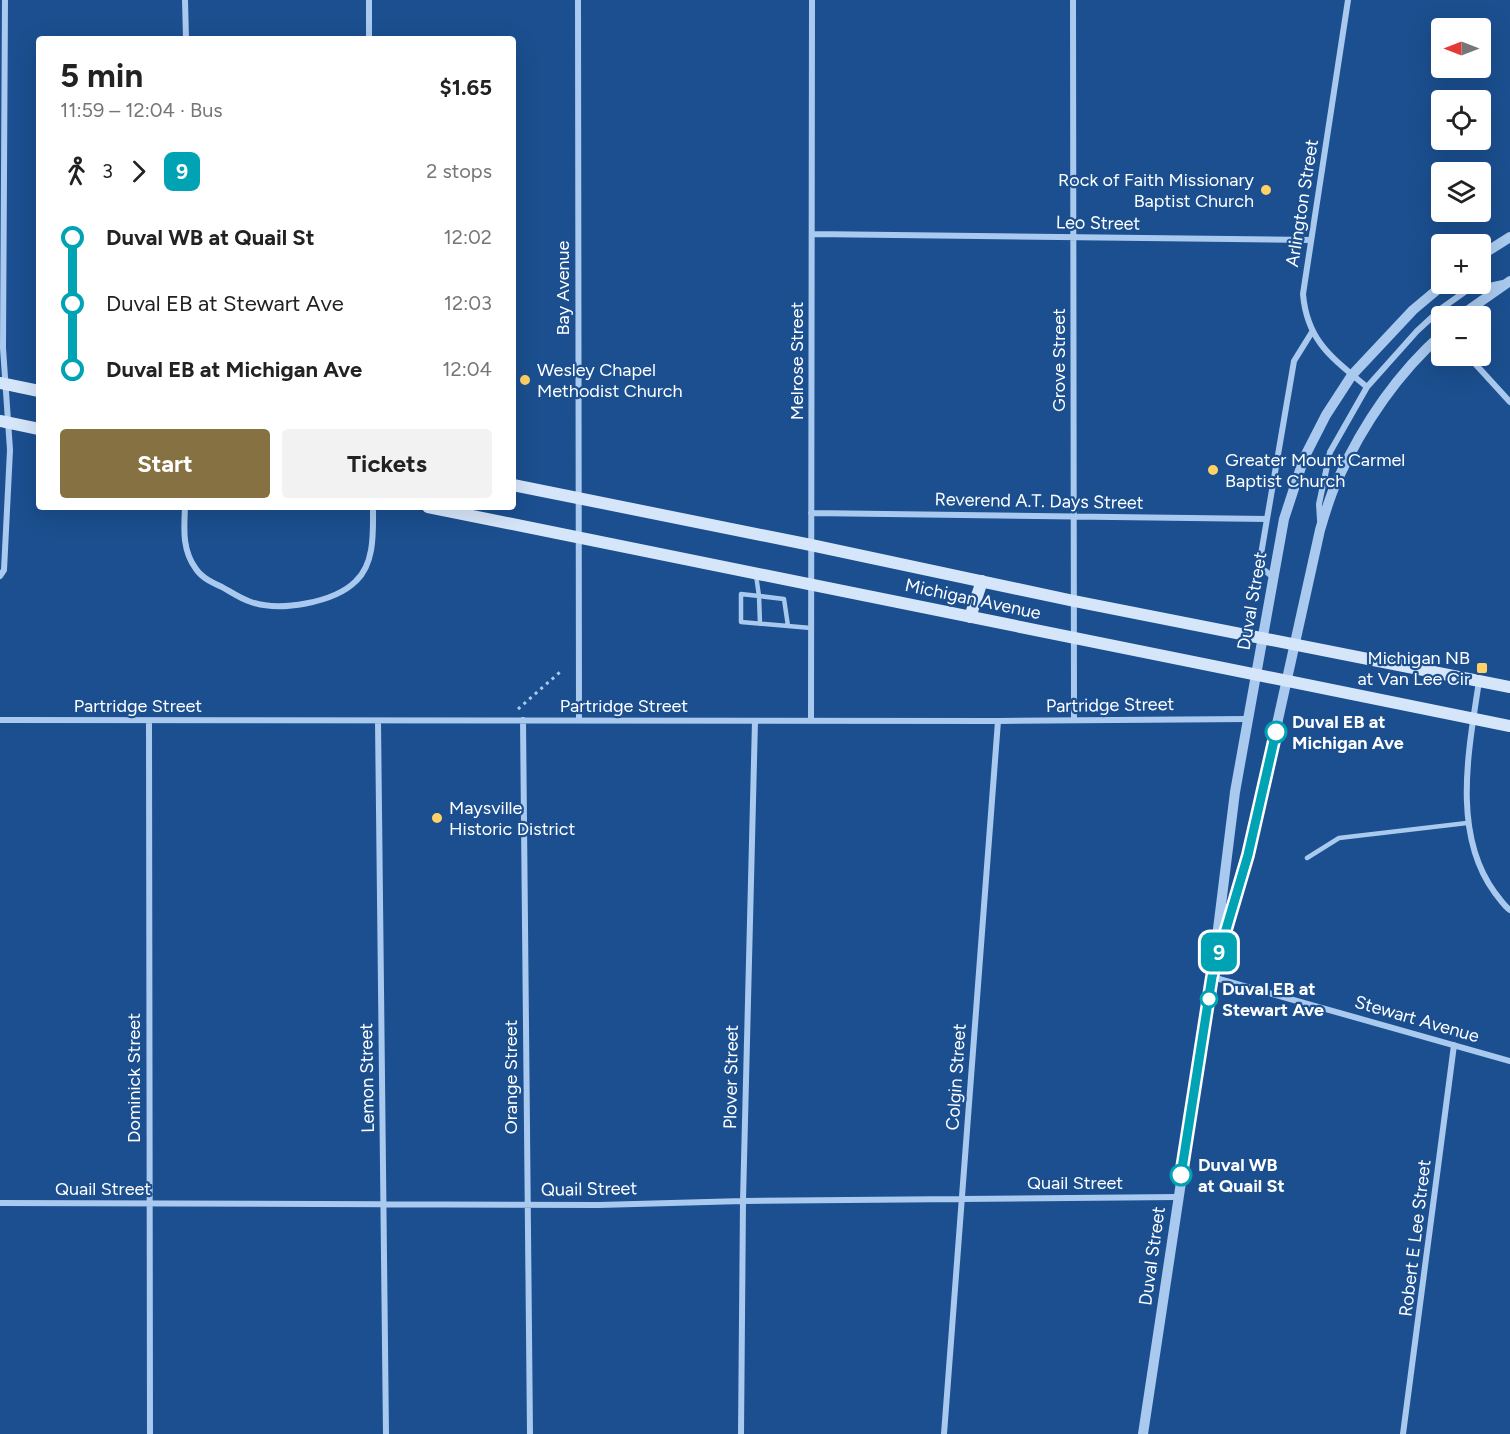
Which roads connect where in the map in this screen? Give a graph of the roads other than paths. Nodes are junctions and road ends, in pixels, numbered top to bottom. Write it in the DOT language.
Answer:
graph roads {
  1 [pos="5,0"];
  2 [pos="185,0"];
  3 [pos="369,0"];
  4 [pos="578,0"];
  5 [pos="812,0"];
  6 [pos="1073,0"];
  7 [pos="1348,0"];
  8 [pos="186,36"];
  9 [pos="369,36"];
  10 [pos="812,234"];
  11 [pos="1510,237"];
  12 [pos="1073,238"];
  13 [pos="1311,240"];
  14 [pos="1491,249"];
  15 [pos="1509,282"];
  16 [pos="1432,294"];
  17 [pos="1474,306"];
  18 [pos="1312,332"];
  19 [pos="1431,343"];
  20 [pos="1477,366"];
  21 [pos="1352,375"];
  22 [pos="3,384"];
  23 [pos="1367,387"];
  24 [pos="36,390"];
  25 [pos="1510,402"];
  26 [pos="4,422"];
  27 [pos="36,428"];
  28 [pos="516,486"];
  29 [pos="578,498"];
  30 [pos="185,510"];
  31 [pos="373,510"];
  32 [pos="443,510"];
  33 [pos="812,513"];
  34 [pos="1074,516"];
  35 [pos="1267,519"];
  36 [pos="1320,530"];
  37 [pos="578,537"];
  38 [pos="812,545"];
  39 [pos="755,573"];
  40 [pos="0,576"];
  41 [pos="1273,577"];
  42 [pos="982,581"];
  43 [pos="811,584"];
  44 [pos="759,596"];
  45 [pos="1074,601"];
  46 [pos="970,616"];
  47 [pos="760,624"];
  48 [pos="788,626"];
  49 [pos="811,628"];
  50 [pos="1262,637"];
  51 [pos="1074,638"];
  52 [pos="1296,644"];
  53 [pos="1256,675"];
  54 [pos="1287,681"];
  55 [pos="1479,681"];
  56 [pos="1510,687"];
  57 [pos="1248,719"];
  58 [pos="1474,719"];
  59 [pos="0,720"];
  60 [pos="523,720"];
  61 [pos="579,720"];
  62 [pos="1074,720"];
  63 [pos="149,721"];
  64 [pos="378,721"];
  65 [pos="754,721"];
  66 [pos="811,721"];
  67 [pos="998,721"];
  68 [pos="1510,726"];
  69 [pos="1467,823"];
  70 [pos="1308,858"];
  71 [pos="1510,910"];
  72 [pos="1212,977"];
  73 [pos="1454,1045"];
  74 [pos="1510,1061"];
  75 [pos="1178,1197"];
  76 [pos="962,1198"];
  77 [pos="743,1201"];
  78 [pos="0,1203"];
  79 [pos="149,1205"];
  80 [pos="383,1205"];
  81 [pos="527,1205"];
  82 [pos="150,1434"];
  83 [pos="386,1434"];
  84 [pos="530,1434"];
  85 [pos="741,1434"];
  86 [pos="944,1434"];
  87 [pos="1143,1434"];
  88 [pos="1403,1434"];
  1 -- 22 [label="street"];
  2 -- 8 [label="street"];
  3 -- 9 [label="street"];
  4 -- 29 [label="street, Bay Avenue"];
  5 -- 10 [label="street, Melrose Street"];
  6 -- 12 [label="street, Grove Street"];
  7 -- 13 [label="street, Arlington Street"];
  10 -- 12 [label="street, Leo Street"];
  10 -- 33 [label="street, Melrose Street"];
  11 -- 14 [label="street"];
  12 -- 13 [label="street, Leo Street"];
  12 -- 34 [label="street, Grove Street"];
  13 -- 18 [label="street, Arlington Street"];
  15 -- 17 [label="street"];
  15 -- 23 [label="street"];
  16 -- 21 [label="street, Duval Street"];
  18 -- 21 [label="street, Arlington Street"];
  18 -- 35 [label="street"];
  19 -- 36 [label="street, Duval Street"];
  20 -- 25 [label="street"];
  21 -- 23 [label="street, Arlington Street"];
  21 -- 41 [label="street, Duval Street"];
  22 -- 24 [label="main road"];
  22 -- 26 [label="street"];
  23 -- 36 [label="street"];
  26 -- 27 [label="main road"];
  26 -- 40 [label="street"];
  28 -- 29 [label="main road, Michigan Avenue"];
  29 -- 37 [label="street, Bay Avenue"];
  29 -- 38 [label="main road, Michigan Avenue"];
  30 -- 31 [label="street"];
  32 -- 37 [label="main road, Michigan Avenue"];
  33 -- 34 [label="street, Reverend A.T. Days Street"];
  33 -- 38 [label="street, Melrose Street"];
  34 -- 35 [label="street, Reverend A.T. Days Street"];
  34 -- 45 [label="street, Grove Street"];
  35 -- 41 [label="street"];
  36 -- 52 [label="street, Duval Street"];
  37 -- 39 [label="main road, Michigan Avenue"];
  37 -- 61 [label="street, Bay Avenue"];
  38 -- 42 [label="main road, Michigan Avenue"];
  38 -- 43 [label="street, Melrose Street"];
  39 -- 43 [label="main road, Michigan Avenue"];
  39 -- 44 [label="lane"];
  41 -- 50 [label="street, Duval Street"];
  42 -- 45 [label="main road, Michigan Avenue"];
  42 -- 46 [label="main road"];
  43 -- 46 [label="main road, Michigan Avenue"];
  43 -- 49 [label="street, Melrose Street"];
  44 -- 47 [label="lane"];
  44 -- 47 [label="lane"];
  44 -- 48 [label="lane"];
  45 -- 50 [label="main road, Michigan Avenue"];
  45 -- 51 [label="street, Grove Street"];
  46 -- 51 [label="main road, Michigan Avenue"];
  47 -- 48 [label="lane"];
  48 -- 49 [label="lane"];
  49 -- 66 [label="street, Melrose Street"];
  50 -- 52 [label="main road, Michigan Avenue"];
  50 -- 53 [label="street, Duval Street"];
  51 -- 53 [label="main road, Michigan Avenue"];
  51 -- 62 [label="street, Grove Street"];
  52 -- 54 [label="street, Duval Street"];
  52 -- 55 [label="main road, Michigan Avenue"];
  53 -- 54 [label="main road, Michigan Avenue"];
  53 -- 57 [label="street, Duval Street"];
  54 -- 58 [label="main road, Michigan Avenue"];
  54 -- 72 [label="street, Duval Street"];
  55 -- 56 [label="main road, Michigan Avenue"];
  55 -- 58 [label="street"];
  57 -- 62 [label="street, Partridge Street"];
  57 -- 72 [label="street, Duval Street"];
  58 -- 68 [label="main road, Michigan Avenue"];
  58 -- 69 [label="street"];
  59 -- 63 [label="street, Partridge Street"];
  60 -- 61 [label="street, Partridge Street"];
  60 -- 64 [label="street, Partridge Street"];
  60 -- 81 [label="street, Orange Street"];
  61 -- 65 [label="street, Partridge Street"];
  62 -- 67 [label="street, Partridge Street"];
  63 -- 64 [label="street, Partridge Street"];
  63 -- 79 [label="street, Dominick Street"];
  64 -- 80 [label="street, Lemon Street"];
  65 -- 66 [label="street, Partridge Street"];
  65 -- 77 [label="street, Plover Street"];
  66 -- 67 [label="street, Partridge Street"];
  67 -- 76 [label="street, Colgin Street"];
  69 -- 70 [label="lane"];
  69 -- 71 [label="street"];
  72 -- 73 [label="street, Stewart Avenue"];
  72 -- 75 [label="street, Duval Street"];
  73 -- 74 [label="street, Stewart Avenue"];
  73 -- 88 [label="street, Robert E Lee Street"];
  75 -- 76 [label="street, Quail Street"];
  75 -- 87 [label="street, Duval Street"];
  76 -- 77 [label="street, Quail Street"];
  76 -- 86 [label="street, Colgin Street"];
  77 -- 81 [label="street, Quail Street"];
  77 -- 85 [label="street, Plover Street"];
  78 -- 79 [label="street, Quail Street"];
  79 -- 80 [label="street, Quail Street"];
  79 -- 82 [label="street, Dominick Street"];
  80 -- 81 [label="street, Quail Street"];
  80 -- 83 [label="street, Lemon Street"];
  81 -- 84 [label="street, Orange Street"];
}
